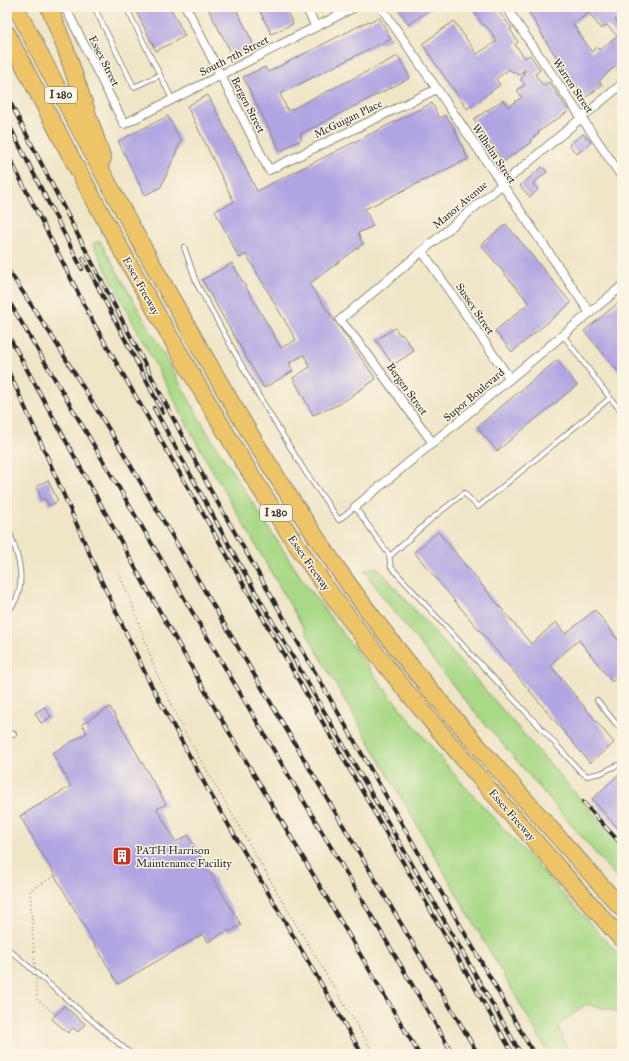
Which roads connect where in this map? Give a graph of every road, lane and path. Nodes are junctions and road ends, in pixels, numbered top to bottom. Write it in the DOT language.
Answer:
graph roads {
  1 [pos="16,7"];
  2 [pos="49,7"];
  3 [pos="65,7"];
  4 [pos="94,7"];
  5 [pos="126,7"];
  6 [pos="186,7"];
  7 [pos="306,7"];
  8 [pos="355,7"];
  9 [pos="381,7"];
  10 [pos="506,7"];
  11 [pos="316,27"];
  12 [pos="7,33"];
  13 [pos="160,75"];
  14 [pos="221,75"];
  15 [pos="622,84"];
  16 [pos="437,89"];
  17 [pos="172,100"];
  18 [pos="581,118"];
  19 [pos="124,124"];
  20 [pos="269,170"];
  21 [pos="622,177"];
  22 [pos="107,182"];
  23 [pos="502,184"];
  24 [pos="184,247"];
  25 [pos="422,251"];
  26 [pos="622,286"];
  27 [pos="590,313"];
  28 [pos="564,335"];
  29 [pos="363,348"];
  30 [pos="510,379"];
  31 [pos="610,398"];
  32 [pos="622,412"];
  33 [pos="433,443"];
  34 [pos="355,507"];
  35 [pos="7,526"];
  36 [pos="389,555"];
  37 [pos="119,574"];
  38 [pos="7,612"];
  39 [pos="597,700"];
  40 [pos="622,731"];
  41 [pos="7,732"];
  42 [pos="14,734"];
  43 [pos="622,765"];
  44 [pos="57,875"];
  45 [pos="622,909"];
  46 [pos="622,940"];
  47 [pos="7,948"];
  48 [pos="56,1015"];
  49 [pos="131,1054"];
  50 [pos="374,1054"];
  1 -- 22 [label="highway, Essex Freeway / I 280"];
  2 -- 22 [label="highway"];
  3 -- 19 [label="street, Essex Street"];
  4 -- 13 [label="lane"];
  5 -- 13 [label="lane"];
  6 -- 14 [label="street, Bergen Street"];
  7 -- 11 [label="street"];
  8 -- 11 [label="street, South 7th Street"];
  9 -- 16 [label="street, Wilhelm Street"];
  10 -- 18 [label="street, Warren Street"];
  11 -- 14 [label="street, South 7th Street"];
  12 -- 46 [label="highway, Essex Freeway / I 280"];
  13 -- 17 [label="lane"];
  14 -- 17 [label="street, South 7th Street"];
  14 -- 20 [label="street, Bergen Street"];
  15 -- 18 [label="street, Manor Avenue"];
  16 -- 20 [label="street, McGuigan Place"];
  16 -- 23 [label="street, Wilhelm Street"];
  17 -- 19 [label="street, South 7th Street"];
  18 -- 21 [label="street, Warren Street"];
  18 -- 23 [label="street, Manor Avenue"];
  22 -- 45 [label="highway, Essex Freeway / I 280"];
  23 -- 25 [label="street, Manor Avenue"];
  23 -- 27 [label="street, Wilhelm Street"];
  24 -- 34 [label="lane, Supor Boulevard"];
  25 -- 29 [label="street, Manor Avenue"];
  25 -- 30 [label="street, Sussex Street"];
  26 -- 27 [label="street, Supor Boulevard"];
  27 -- 28 [label="street, Supor Boulevard"];
  28 -- 30 [label="street, Supor Boulevard"];
  28 -- 31 [label="lane"];
  29 -- 33 [label="street, Bergen Street"];
  30 -- 33 [label="street, Supor Boulevard"];
  31 -- 32 [label="lane"];
  31 -- 36 [label="lane"];
  33 -- 34 [label="street, Supor Boulevard"];
  34 -- 36 [label="lane"];
  35 -- 38 [label="lane"];
  36 -- 43 [label="lane"];
  37 -- 50 [label="path"];
  39 -- 40 [label="lane"];
  41 -- 42 [label="lane"];
  44 -- 48 [label="path, bridge"];
  47 -- 49 [label="lane"];
}
